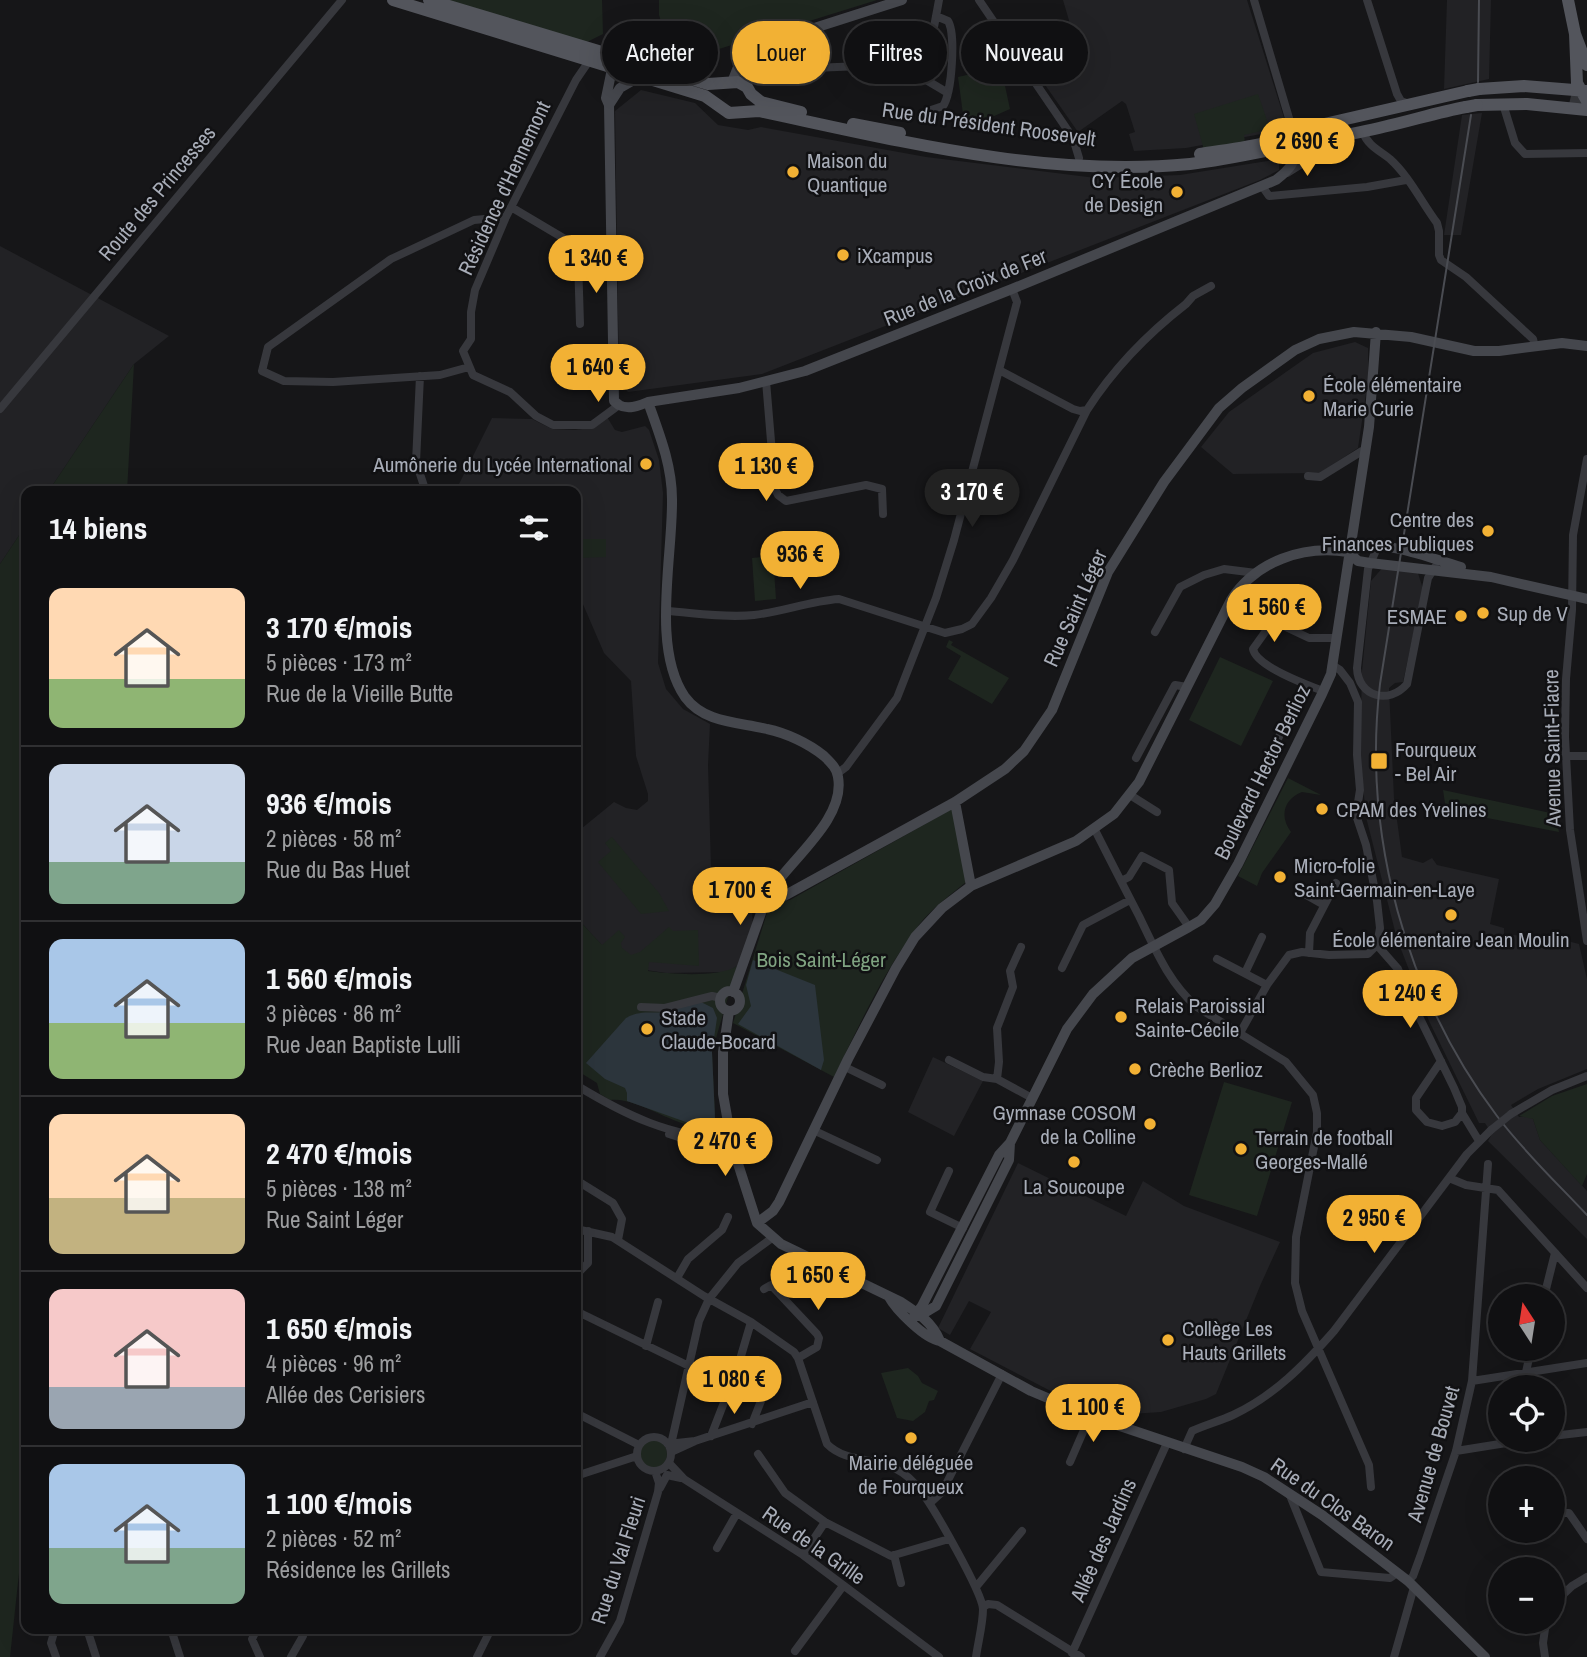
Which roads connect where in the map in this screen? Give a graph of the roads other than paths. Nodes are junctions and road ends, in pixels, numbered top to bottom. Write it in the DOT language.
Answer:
graph roads {
  1 [pos="342,0"];
  2 [pos="393,0"];
  3 [pos="429,0"];
  4 [pos="902,0"];
  5 [pos="939,0"];
  6 [pos="979,0"];
  7 [pos="1254,0"];
  8 [pos="1367,0"];
  9 [pos="1568,0"];
  10 [pos="936,16"];
  11 [pos="935,21"];
  12 [pos="830,23"];
  13 [pos="602,54"];
  14 [pos="589,61"];
  15 [pos="602,66"];
  16 [pos="1583,70"];
  17 [pos="732,78"];
  18 [pos="729,83"];
  19 [pos="608,84"];
  20 [pos="627,84"];
  21 [pos="663,84"];
  22 [pos="718,84"];
  23 [pos="746,84"];
  24 [pos="933,84"];
  25 [pos="1554,87"];
  26 [pos="749,90"];
  27 [pos="948,93"];
  28 [pos="1581,99"];
  29 [pos="1474,100"];
  30 [pos="1409,104"];
  31 [pos="1503,104"];
  32 [pos="609,105"];
  33 [pos="721,106"];
  34 [pos="928,111"];
  35 [pos="743,112"];
  36 [pos="1363,132"];
  37 [pos="1338,136"];
  38 [pos="1297,137"];
  39 [pos="1587,153"];
  40 [pos="1079,158"];
  41 [pos="1285,173"];
  42 [pos="1406,180"];
  43 [pos="1262,186"];
  44 [pos="511,207"];
  45 [pos="506,217"];
  46 [pos="1211,286"];
  47 [pos="1013,289"];
  48 [pos="580,324"];
  49 [pos="1376,332"];
  50 [pos="1587,346"];
  51 [pos="1535,347"];
  52 [pos="469,367"];
  53 [pos="999,370"];
  54 [pos="421,376"];
  55 [pos="766,382"];
  56 [pos="648,402"];
  57 [pos="619,405"];
  58 [pos="0,409"];
  59 [pos="1087,410"];
  60 [pos="1365,452"];
  61 [pos="1587,459"];
  62 [pos="1308,476"];
  63 [pos="423,486"];
  64 [pos="883,514"];
  65 [pos="1377,548"];
  66 [pos="1348,552"];
  67 [pos="1439,561"];
  68 [pos="1370,564"];
  69 [pos="1432,571"];
  70 [pos="1256,573"];
  71 [pos="1491,577"];
  72 [pos="1572,595"];
  73 [pos="1587,599"];
  74 [pos="667,611"];
  75 [pos="925,625"];
  76 [pos="1155,632"];
  77 [pos="1336,638"];
  78 [pos="1332,665"];
  79 [pos="1304,684"];
  80 [pos="1187,687"];
  81 [pos="1323,691"];
  82 [pos="1278,741"];
  83 [pos="1565,755"];
  84 [pos="1587,756"];
  85 [pos="1136,758"];
  86 [pos="838,773"];
  87 [pos="1130,795"];
  88 [pos="955,802"];
  89 [pos="1157,812"];
  90 [pos="1094,828"];
  91 [pos="1121,881"];
  92 [pos="1336,883"];
  93 [pos="971,886"];
  94 [pos="1301,892"];
  95 [pos="768,896"];
  96 [pos="1130,900"];
  97 [pos="1584,904"];
  98 [pos="1324,905"];
  99 [pos="1189,927"];
  100 [pos="1262,937"];
  101 [pos="1587,941"];
  102 [pos="1377,945"];
  103 [pos="1154,946"];
  104 [pos="1021,947"];
  105 [pos="1308,953"];
  106 [pos="1217,958"];
  107 [pos="1062,968"];
  108 [pos="1245,973"];
  109 [pos="1267,985"];
  110 [pos="733,992"];
  111 [pos="716,997"];
  112 [pos="641,1007"];
  113 [pos="729,1011"];
  114 [pos="1240,1033"];
  115 [pos="949,1060"];
  116 [pos="1441,1061"];
  117 [pos="845,1067"];
  118 [pos="1587,1076"];
  119 [pos="997,1079"];
  120 [pos="881,1085"];
  121 [pos="581,1088"];
  122 [pos="1032,1098"];
  123 [pos="1462,1113"];
  124 [pos="813,1130"];
  125 [pos="668,1133"];
  126 [pos="730,1137"];
  127 [pos="1479,1141"];
  128 [pos="1010,1143"];
  129 [pos="877,1160"];
  130 [pos="737,1162"];
  131 [pos="1488,1164"];
  132 [pos="949,1171"];
  133 [pos="1449,1178"];
  134 [pos="581,1183"];
  135 [pos="1488,1187"];
  136 [pos="728,1217"];
  137 [pos="757,1223"];
  138 [pos="963,1228"];
  139 [pos="581,1230"];
  140 [pos="588,1231"];
  141 [pos="769,1235"];
  142 [pos="618,1240"];
  143 [pos="1555,1253"];
  144 [pos="581,1270"];
  145 [pos="677,1278"];
  146 [pos="778,1278"];
  147 [pos="1547,1284"];
  148 [pos="1587,1288"];
  149 [pos="889,1297"];
  150 [pos="709,1299"];
  151 [pos="658,1302"];
  152 [pos="904,1304"];
  153 [pos="925,1308"];
  154 [pos="581,1314"];
  155 [pos="751,1322"];
  156 [pos="938,1337"];
  157 [pos="646,1346"];
  158 [pos="1318,1349"];
  159 [pos="741,1356"];
  160 [pos="798,1358"];
  161 [pos="1528,1362"];
  162 [pos="1587,1363"];
  163 [pos="689,1366"];
  164 [pos="1525,1372"];
  165 [pos="1002,1374"];
  166 [pos="770,1378"];
  167 [pos="1472,1381"];
  168 [pos="730,1387"];
  169 [pos="813,1402"];
  170 [pos="581,1416"];
  171 [pos="1090,1416"];
  172 [pos="752,1424"];
  173 [pos="1587,1432"];
  174 [pos="1565,1435"];
  175 [pos="711,1436"];
  176 [pos="1167,1443"];
  177 [pos="667,1444"];
  178 [pos="639,1445"];
  179 [pos="1488,1446"];
  180 [pos="1184,1449"];
  181 [pos="1456,1451"];
  182 [pos="758,1454"];
  183 [pos="637,1456"];
  184 [pos="1070,1462"];
  185 [pos="669,1463"];
  186 [pos="662,1472"];
  187 [pos="581,1474"];
  188 [pos="684,1479"];
  189 [pos="1371,1486"];
  190 [pos="1289,1493"];
  191 [pos="930,1503"];
  192 [pos="737,1513"];
  193 [pos="1565,1513"];
  194 [pos="825,1522"];
  195 [pos="1022,1531"];
  196 [pos="949,1539"];
  197 [pos="1587,1539"];
  198 [pos="717,1548"];
  199 [pos="803,1555"];
  200 [pos="894,1555"];
  201 [pos="1397,1573"];
  202 [pos="1587,1577"];
  203 [pos="901,1583"];
  204 [pos="1411,1584"];
  205 [pos="844,1586"];
  206 [pos="976,1587"];
  207 [pos="1565,1593"];
  208 [pos="983,1607"];
  209 [pos="54,1634"];
  210 [pos="89,1634"];
  211 [pos="172,1634"];
  212 [pos="254,1634"];
  213 [pos="303,1634"];
  214 [pos="488,1634"];
  215 [pos="1544,1634"];
  216 [pos="795,1651"];
  217 [pos="1072,1653"];
  218 [pos="56,1657"];
  219 [pos="96,1657"];
  220 [pos="180,1657"];
  221 [pos="260,1657"];
  222 [pos="291,1657"];
  223 [pos="477,1657"];
  224 [pos="600,1657"];
  225 [pos="939,1657"];
  226 [pos="976,1657"];
  227 [pos="1081,1657"];
  228 [pos="1394,1657"];
  229 [pos="1485,1657"];
  230 [pos="1545,1657"];
  1 -- 58 [label="street, Route des Princesses"];
  2 -- 14 [label="main road, Rue du Président Roosevelt"];
  3 -- 13 [label="main road, Rue du Président Roosevelt"];
  4 -- 12 [label="street"];
  5 -- 10 [label="street"];
  6 -- 40 [label="street"];
  7 -- 38 [label="street"];
  8 -- 30 [label="street"];
  9 -- 16 [label="main road"];
  10 -- 11 [label="street"];
  10 -- 27 [label="street"];
  14 -- 15 [label="main road, Rue du Président Roosevelt"];
  14 -- 44 [label="street, Résidence d'Hennemont"];
  16 -- 25 [label="main road"];
  16 -- 28 [label="main road"];
  17 -- 18 [label="street"];
  18 -- 22 [label="main road, Rue du Président Roosevelt"];
  18 -- 26 [label="main road, Rue du Président Roosevelt"];
  18 -- 33 [label="main road"];
  19 -- 32 [label="street"];
  20 -- 32 [label="street"];
  21 -- 33 [label="main road, Rue du Président Roosevelt"];
  23 -- 26 [label="street"];
  24 -- 27 [label="street"];
  25 -- 28 [label="main road, Rue du Président Roosevelt"];
  25 -- 29 [label="main road, Rue du Président Roosevelt"];
  26 -- 35 [label="main road"];
  26 -- 40 [label="main road, Rue du Président Roosevelt"];
  27 -- 34 [label="street"];
  28 -- 29 [label="main road"];
  28 -- 31 [label="main road, Rue du Président Roosevelt"];
  29 -- 30 [label="main road, Rue du Président Roosevelt"];
  29 -- 31 [label="main road, Rue du Président Roosevelt"];
  29 -- 36 [label="main road, Rue du Président Roosevelt"];
  29 -- 37 [label="main road"];
  29 -- 38 [label="main road"];
  30 -- 38 [label="main road, Rue du Président Roosevelt"];
  31 -- 39 [label="street"];
  32 -- 57 [label="street"];
  33 -- 35 [label="main road, Rue du Président Roosevelt"];
  35 -- 38 [label="main road, Rue du Président Roosevelt"];
  36 -- 37 [label="main road, Rue du Président Roosevelt"];
  36 -- 42 [label="street"];
  37 -- 38 [label="main road, Rue du Président Roosevelt"];
  37 -- 41 [label="street, Rue de la Croix de Fer"];
  38 -- 40 [label="main road, Rue du Président Roosevelt"];
  38 -- 41 [label="street"];
  41 -- 43 [label="street, Rue de la Croix de Fer"];
  42 -- 43 [label="street"];
  42 -- 51 [label="street"];
  43 -- 47 [label="street, Rue de la Croix de Fer"];
  44 -- 45 [label="street, Résidence d'Hennemont"];
  44 -- 48 [label="street"];
  45 -- 52 [label="street, Résidence d'Hennemont"];
  45 -- 54 [label="street"];
  46 -- 59 [label="street"];
  47 -- 53 [label="street"];
  47 -- 55 [label="street, Rue de la Croix de Fer"];
  49 -- 51 [label="street, Rue Saint Léger"];
  49 -- 60 [label="street, Boulevard Hector Berlioz"];
  49 -- 88 [label="street, Rue Saint Léger"];
  50 -- 51 [label="street, Rue Saint Léger"];
  52 -- 54 [label="street"];
  52 -- 57 [label="street"];
  53 -- 59 [label="street"];
  53 -- 75 [label="street"];
  54 -- 63 [label="street"];
  55 -- 56 [label="street, Rue de la Croix de Fer"];
  55 -- 64 [label="street"];
  56 -- 57 [label="street, Rue de la Croix de Fer"];
  56 -- 74 [label="street"];
  59 -- 75 [label="street"];
  60 -- 62 [label="street"];
  60 -- 66 [label="street, Boulevard Hector Berlioz"];
  61 -- 72 [label="street, Avenue Saint-Fiacre"];
  65 -- 66 [label="street"];
  65 -- 67 [label="street"];
  65 -- 68 [label="street"];
  66 -- 68 [label="street"];
  66 -- 70 [label="street"];
  66 -- 77 [label="street, Boulevard Hector Berlioz"];
  67 -- 69 [label="street"];
  67 -- 71 [label="street"];
  68 -- 69 [label="street"];
  68 -- 69 [label="street"];
  69 -- 71 [label="street"];
  70 -- 76 [label="street"];
  70 -- 80 [label="street"];
  71 -- 72 [label="street"];
  72 -- 73 [label="street"];
  72 -- 83 [label="street, Avenue Saint-Fiacre"];
  74 -- 75 [label="street"];
  74 -- 86 [label="street"];
  75 -- 86 [label="street"];
  77 -- 78 [label="street, Boulevard Hector Berlioz"];
  77 -- 79 [label="street"];
  78 -- 81 [label="street, Boulevard Hector Berlioz"];
  78 -- 102 [label="street"];
  79 -- 81 [label="street"];
  79 -- 82 [label="street"];
  80 -- 85 [label="street"];
  80 -- 87 [label="street"];
  81 -- 99 [label="street, Boulevard Hector Berlioz"];
  83 -- 84 [label="street"];
  83 -- 97 [label="street, Avenue Saint-Fiacre"];
  86 -- 95 [label="street"];
  87 -- 89 [label="street"];
  87 -- 90 [label="street"];
  88 -- 93 [label="street"];
  88 -- 95 [label="street, Rue Saint Léger"];
  90 -- 91 [label="street"];
  90 -- 93 [label="street"];
  91 -- 96 [label="street"];
  91 -- 99 [label="street"];
  92 -- 98 [label="street"];
  93 -- 117 [label="street"];
  94 -- 98 [label="street"];
  95 -- 110 [label="street"];
  96 -- 103 [label="street"];
  96 -- 107 [label="street"];
  97 -- 101 [label="street, Avenue Saint-Fiacre"];
  98 -- 105 [label="street"];
  99 -- 103 [label="street, Boulevard Hector Berlioz"];
  100 -- 108 [label="street"];
  102 -- 105 [label="street"];
  102 -- 116 [label="street"];
  103 -- 114 [label="street"];
  103 -- 122 [label="street, Boulevard Hector Berlioz"];
  104 -- 119 [label="street"];
  105 -- 109 [label="street"];
  106 -- 108 [label="street"];
  108 -- 109 [label="street"];
  109 -- 114 [label="street"];
  110 -- 111 [label="street"];
  110 -- 113 [label="street"];
  111 -- 112 [label="street"];
  111 -- 113 [label="street"];
  113 -- 126 [label="street"];
  114 -- 158 [label="street"];
  115 -- 119 [label="street"];
  116 -- 123 [label="street"];
  116 -- 123 [label="street"];
  117 -- 120 [label="street"];
  117 -- 124 [label="street"];
  118 -- 127 [label="street, bridge"];
  119 -- 122 [label="street"];
  121 -- 126 [label="street"];
  122 -- 128 [label="street, Boulevard Hector Berlioz"];
  123 -- 127 [label="street"];
  124 -- 129 [label="street"];
  124 -- 137 [label="street"];
  125 -- 130 [label="street"];
  126 -- 130 [label="street"];
  127 -- 133 [label="street"];
  128 -- 138 [label="street, Boulevard Hector Berlioz"];
  128 -- 153 [label="street, Boulevard Hector Berlioz"];
  130 -- 137 [label="street"];
  131 -- 135 [label="street, Avenue de Bouvet"];
  132 -- 138 [label="street"];
  133 -- 135 [label="street"];
  133 -- 158 [label="street"];
  134 -- 142 [label="street"];
  135 -- 143 [label="street"];
  135 -- 167 [label="street, Avenue de Bouvet"];
  136 -- 145 [label="street"];
  137 -- 141 [label="street"];
  138 -- 153 [label="street, Boulevard Hector Berlioz"];
  139 -- 140 [label="street"];
  140 -- 142 [label="street"];
  140 -- 144 [label="street"];
  141 -- 149 [label="street"];
  141 -- 150 [label="street"];
  142 -- 145 [label="street"];
  143 -- 147 [label="street"];
  143 -- 148 [label="street"];
  145 -- 150 [label="street"];
  146 -- 160 [label="street"];
  149 -- 152 [label="street"];
  149 -- 153 [label="street"];
  150 -- 155 [label="street"];
  150 -- 163 [label="street"];
  151 -- 157 [label="street"];
  152 -- 153 [label="street"];
  152 -- 153 [label="street"];
  153 -- 156 [label="street, Rue du Clos Baron"];
  153 -- 156 [label="street"];
  154 -- 157 [label="street"];
  155 -- 159 [label="street"];
  155 -- 160 [label="street"];
  156 -- 165 [label="street, Rue du Clos Baron"];
  157 -- 163 [label="street"];
  158 -- 180 [label="street"];
  158 -- 189 [label="street"];
  160 -- 169 [label="street"];
  161 -- 164 [label="street"];
  162 -- 164 [label="street"];
  163 -- 177 [label="street"];
  164 -- 167 [label="street"];
  165 -- 171 [label="street, Rue du Clos Baron"];
  165 -- 191 [label="street"];
  166 -- 172 [label="street"];
  167 -- 181 [label="street, Avenue de Bouvet"];
  168 -- 175 [label="street"];
  169 -- 172 [label="street"];
  169 -- 191 [label="street"];
  170 -- 178 [label="street"];
  171 -- 176 [label="street, Rue du Clos Baron"];
  171 -- 184 [label="street"];
  172 -- 175 [label="street"];
  173 -- 174 [label="street"];
  175 -- 177 [label="street"];
  176 -- 180 [label="street, Rue du Clos Baron"];
  176 -- 217 [label="street, Allée des Jardins"];
  177 -- 178 [label="street"];
  177 -- 185 [label="street"];
  178 -- 183 [label="street"];
  179 -- 181 [label="street"];
  180 -- 190 [label="street, Rue du Clos Baron"];
  181 -- 204 [label="street, Avenue de Bouvet"];
  182 -- 194 [label="street"];
  183 -- 186 [label="street"];
  183 -- 187 [label="street"];
  185 -- 186 [label="street"];
  185 -- 188 [label="street, Rue de la Grille"];
  186 -- 188 [label="street"];
  186 -- 224 [label="street, Rue du Val Fleuri"];
  188 -- 192 [label="street, Rue de la Grille"];
  190 -- 201 [label="street, Rue du Clos Baron"];
  190 -- 201 [label="street"];
  191 -- 196 [label="street"];
  192 -- 198 [label="street"];
  192 -- 199 [label="street, Rue de la Grille"];
  193 -- 197 [label="street"];
  194 -- 199 [label="street"];
  194 -- 200 [label="street"];
  195 -- 206 [label="street"];
  196 -- 200 [label="street"];
  196 -- 206 [label="street"];
  199 -- 205 [label="street, Rue de la Grille"];
  200 -- 203 [label="street"];
  201 -- 204 [label="street, Rue du Clos Baron"];
  202 -- 207 [label="street"];
  204 -- 228 [label="street, Avenue de Bouvet"];
  204 -- 229 [label="street, Rue du Clos Baron"];
  205 -- 216 [label="street"];
  205 -- 225 [label="street, Rue de la Grille"];
  206 -- 208 [label="street"];
  208 -- 217 [label="street"];
  208 -- 226 [label="street"];
  209 -- 218 [label="street"];
  210 -- 219 [label="street"];
  211 -- 220 [label="street"];
  212 -- 221 [label="street"];
  213 -- 222 [label="street"];
  214 -- 223 [label="street"];
  215 -- 230 [label="street"];
  217 -- 227 [label="street"];
}
